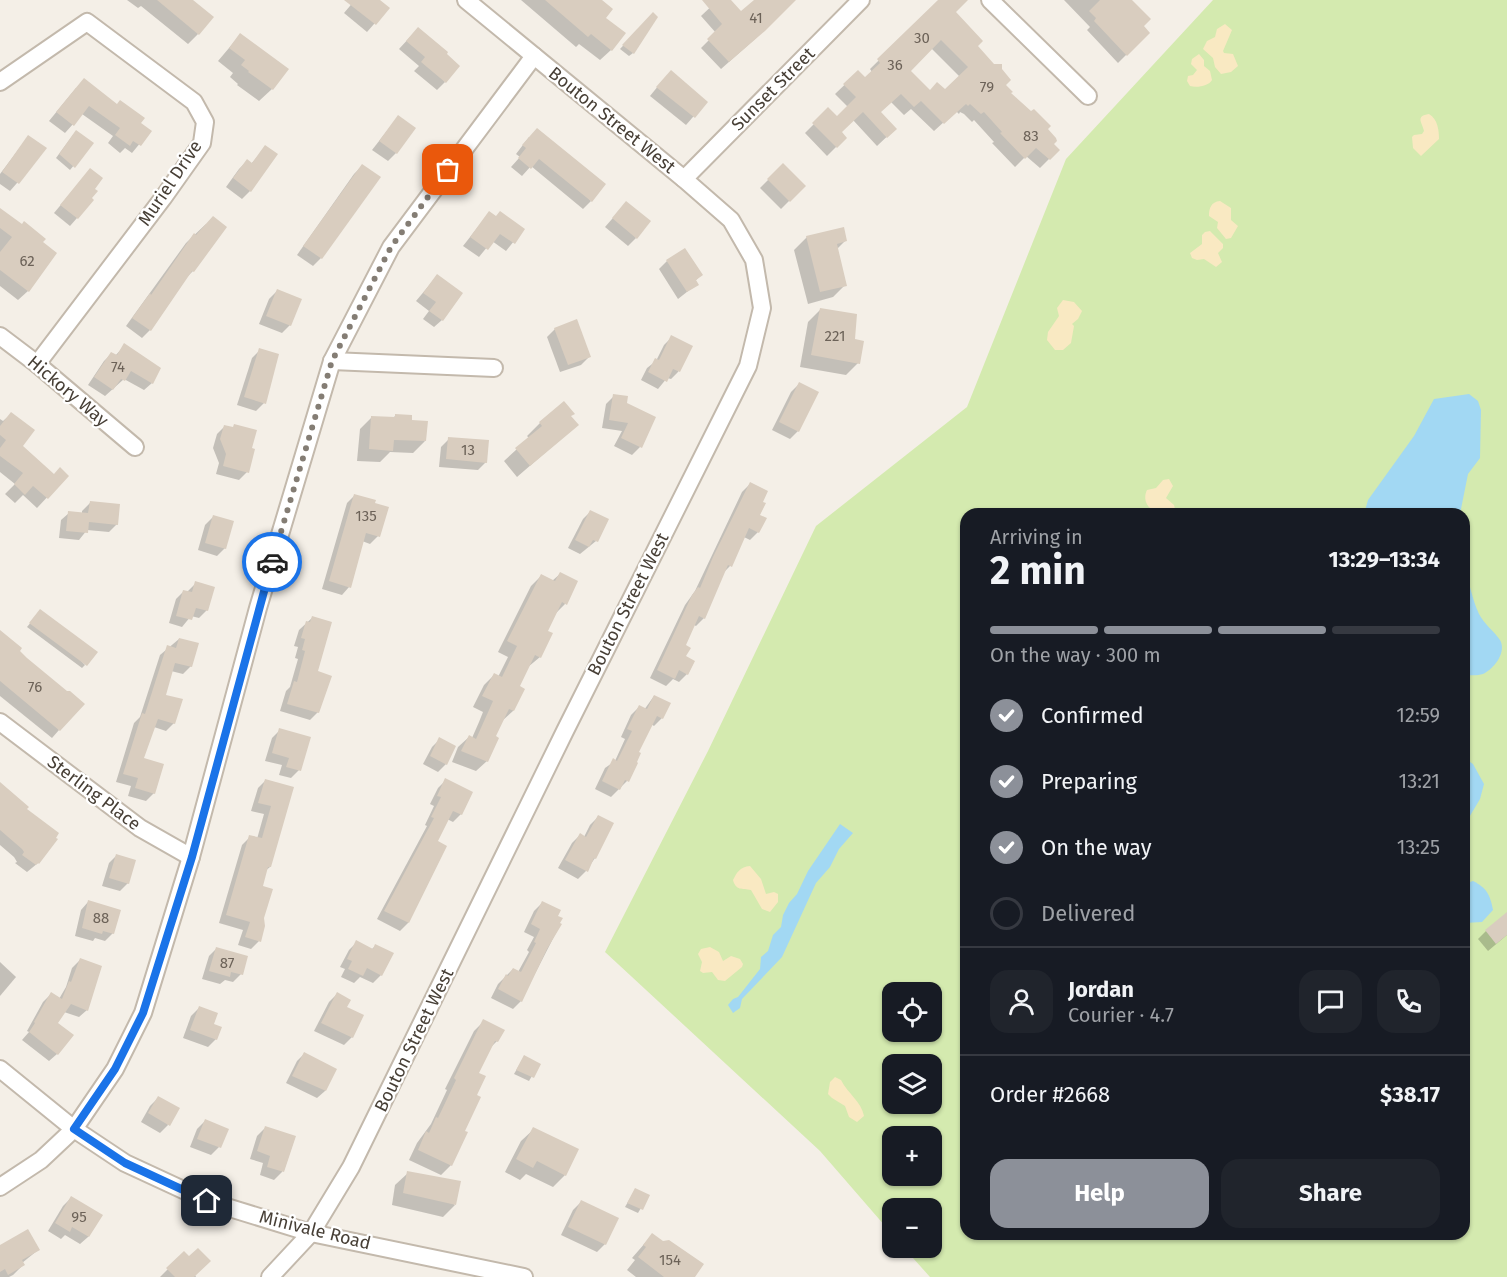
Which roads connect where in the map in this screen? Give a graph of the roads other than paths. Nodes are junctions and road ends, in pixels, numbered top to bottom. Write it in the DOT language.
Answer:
graph roads {
  1 [pos="466,0"];
  2 [pos="861,0"];
  3 [pos="990,0"];
  4 [pos="534,56"];
  5 [pos="0,81"];
  6 [pos="1088,96"];
  7 [pos="684,179"];
  8 [pos="0,336"];
  9 [pos="332,361"];
  10 [pos="37,364"];
  11 [pos="494,368"];
  12 [pos="135,447"];
  13 [pos="0,722"];
  14 [pos="192,857"];
  15 [pos="0,1069"];
  16 [pos="74,1129"];
  17 [pos="0,1188"];
  18 [pos="311,1233"];
  19 [pos="270,1277"];
  20 [pos="524,1277"];
  1 -- 4 [label="street, Bouton Street West"];
  2 -- 7 [label="street, Sunset Street"];
  3 -- 6 [label="street"];
  4 -- 7 [label="street, Bouton Street West"];
  4 -- 9 [label="street"];
  5 -- 10 [label="street, Muriel Drive"];
  7 -- 18 [label="street, Bouton Street West"];
  8 -- 10 [label="street, Hickory Way"];
  9 -- 11 [label="street"];
  9 -- 14 [label="street"];
  10 -- 12 [label="street, Hickory Way"];
  13 -- 14 [label="street, Sterling Place"];
  14 -- 16 [label="street"];
  15 -- 16 [label="street, Minivale Road"];
  16 -- 17 [label="street"];
  16 -- 18 [label="street, Minivale Road"];
  18 -- 19 [label="street, Bouton Street West"];
  18 -- 20 [label="street, Minivale Road"];
}
